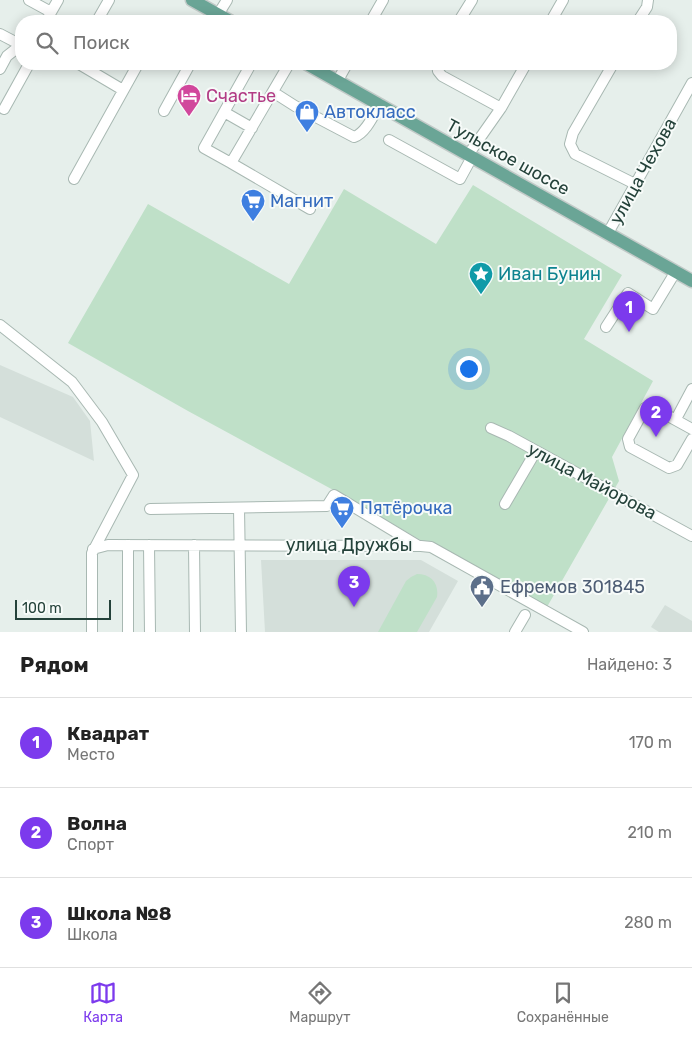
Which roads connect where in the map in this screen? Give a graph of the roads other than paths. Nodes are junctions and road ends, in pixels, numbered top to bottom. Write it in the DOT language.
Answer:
graph roads {
  1 [pos="29,0"];
  2 [pos="58,0"];
  3 [pos="109,0"];
  4 [pos="192,0"];
  5 [pos="227,0"];
  6 [pos="383,0"];
  7 [pos="472,0"];
  8 [pos="563,0"];
  9 [pos="648,0"];
  10 [pos="46,15"];
  11 [pos="49,15"];
  12 [pos="100,15"];
  13 [pos="212,15"];
  14 [pos="218,15"];
  15 [pos="374,15"];
  16 [pos="463,15"];
  17 [pos="554,15"];
  18 [pos="642,15"];
  19 [pos="0,34"];
  20 [pos="15,42"];
  21 [pos="15,50"];
  22 [pos="0,68"];
  23 [pos="26,70"];
  24 [pos="89,70"];
  25 [pos="135,70"];
  26 [pos="188,70"];
  27 [pos="248,70"];
  28 [pos="286,70"];
  29 [pos="319,70"];
  30 [pos="344,70"];
  31 [pos="438,70"];
  32 [pos="523,70"];
  33 [pos="610,70"];
  34 [pos="338,80"];
  35 [pos="692,83"];
  36 [pos="124,90"];
  37 [pos="273,92"];
  38 [pos="380,104"];
  39 [pos="4,108"];
  40 [pos="501,108"];
  41 [pos="164,111"];
  42 [pos="224,112"];
  43 [pos="252,128"];
  44 [pos="389,140"];
  45 [pos="470,156"];
  46 [pos="231,163"];
  47 [pos="74,179"];
  48 [pos="635,184"];
  49 [pos="310,209"];
  50 [pos="608,233"];
  51 [pos="676,271"];
  52 [pos="692,281"];
  53 [pos="0,325"];
  54 [pos="606,327"];
  55 [pos="692,389"];
  56 [pos="676,419"];
  57 [pos="490,428"];
  58 [pos="692,429"];
  59 [pos="692,439"];
  60 [pos="536,451"];
  61 [pos="505,504"];
  62 [pos="239,508"];
  63 [pos="150,509"];
  64 [pos="692,536"];
  65 [pos="128,544"];
  66 [pos="149,545"];
  67 [pos="194,545"];
  68 [pos="239,545"];
  69 [pos="417,545"];
  70 [pos="93,549"];
  71 [pos="525,615"];
  72 [pos="92,632"];
  73 [pos="128,632"];
  74 [pos="150,632"];
  75 [pos="195,632"];
  76 [pos="241,632"];
  77 [pos="515,632"];
  78 [pos="582,632"];
  1 -- 10 [label="street"];
  2 -- 11 [label="street"];
  3 -- 12 [label="street"];
  4 -- 13 [label="main road"];
  5 -- 14 [label="street"];
  6 -- 15 [label="street"];
  7 -- 16 [label="street"];
  8 -- 17 [label="street"];
  9 -- 18 [label="street"];
  19 -- 20 [label="street"];
  21 -- 22 [label="street"];
  23 -- 39 [label="street"];
  24 -- 36 [label="street"];
  25 -- 36 [label="street"];
  26 -- 41 [label="street"];
  27 -- 42 [label="street"];
  28 -- 37 [label="street"];
  29 -- 34 [label="main road, Тульское шоссе"];
  30 -- 34 [label="street"];
  31 -- 40 [label="street"];
  32 -- 40 [label="street"];
  33 -- 48 [label="street"];
  34 -- 38 [label="main road, Тульское шоссе"];
  35 -- 48 [label="street, улица Чехова"];
  36 -- 47 [label="street"];
  37 -- 38 [label="street"];
  37 -- 43 [label="street"];
  38 -- 45 [label="main road, Тульское шоссе"];
  40 -- 45 [label="street"];
  42 -- 43 [label="street"];
  42 -- 46 [label="street"];
  43 -- 46 [label="street"];
  44 -- 45 [label="street"];
  45 -- 50 [label="main road, Тульское шоссе"];
  46 -- 49 [label="street"];
  48 -- 50 [label="street, улица Чехова"];
  50 -- 51 [label="main road, Тульское шоссе"];
  51 -- 52 [label="main road, Тульское шоссе"];
  51 -- 54 [label="street"];
  53 -- 70 [label="street"];
  55 -- 56 [label="street"];
  56 -- 58 [label="street"];
  56 -- 59 [label="street"];
  57 -- 60 [label="street, улица Майорова"];
  60 -- 61 [label="street"];
  60 -- 64 [label="street, улица Майорова"];
  62 -- 63 [label="street"];
  62 -- 68 [label="street"];
  62 -- 69 [label="street"];
  65 -- 66 [label="street, улица Дружбы"];
  65 -- 70 [label="street, улица Дружбы"];
  65 -- 73 [label="street"];
  66 -- 67 [label="street, улица Дружбы"];
  66 -- 74 [label="street"];
  67 -- 68 [label="street, улица Дружбы"];
  67 -- 75 [label="street"];
  68 -- 69 [label="street, улица Дружбы"];
  68 -- 76 [label="street"];
  69 -- 78 [label="street, улица Дружбы"];
  70 -- 72 [label="street"];
  71 -- 77 [label="street"];
}
